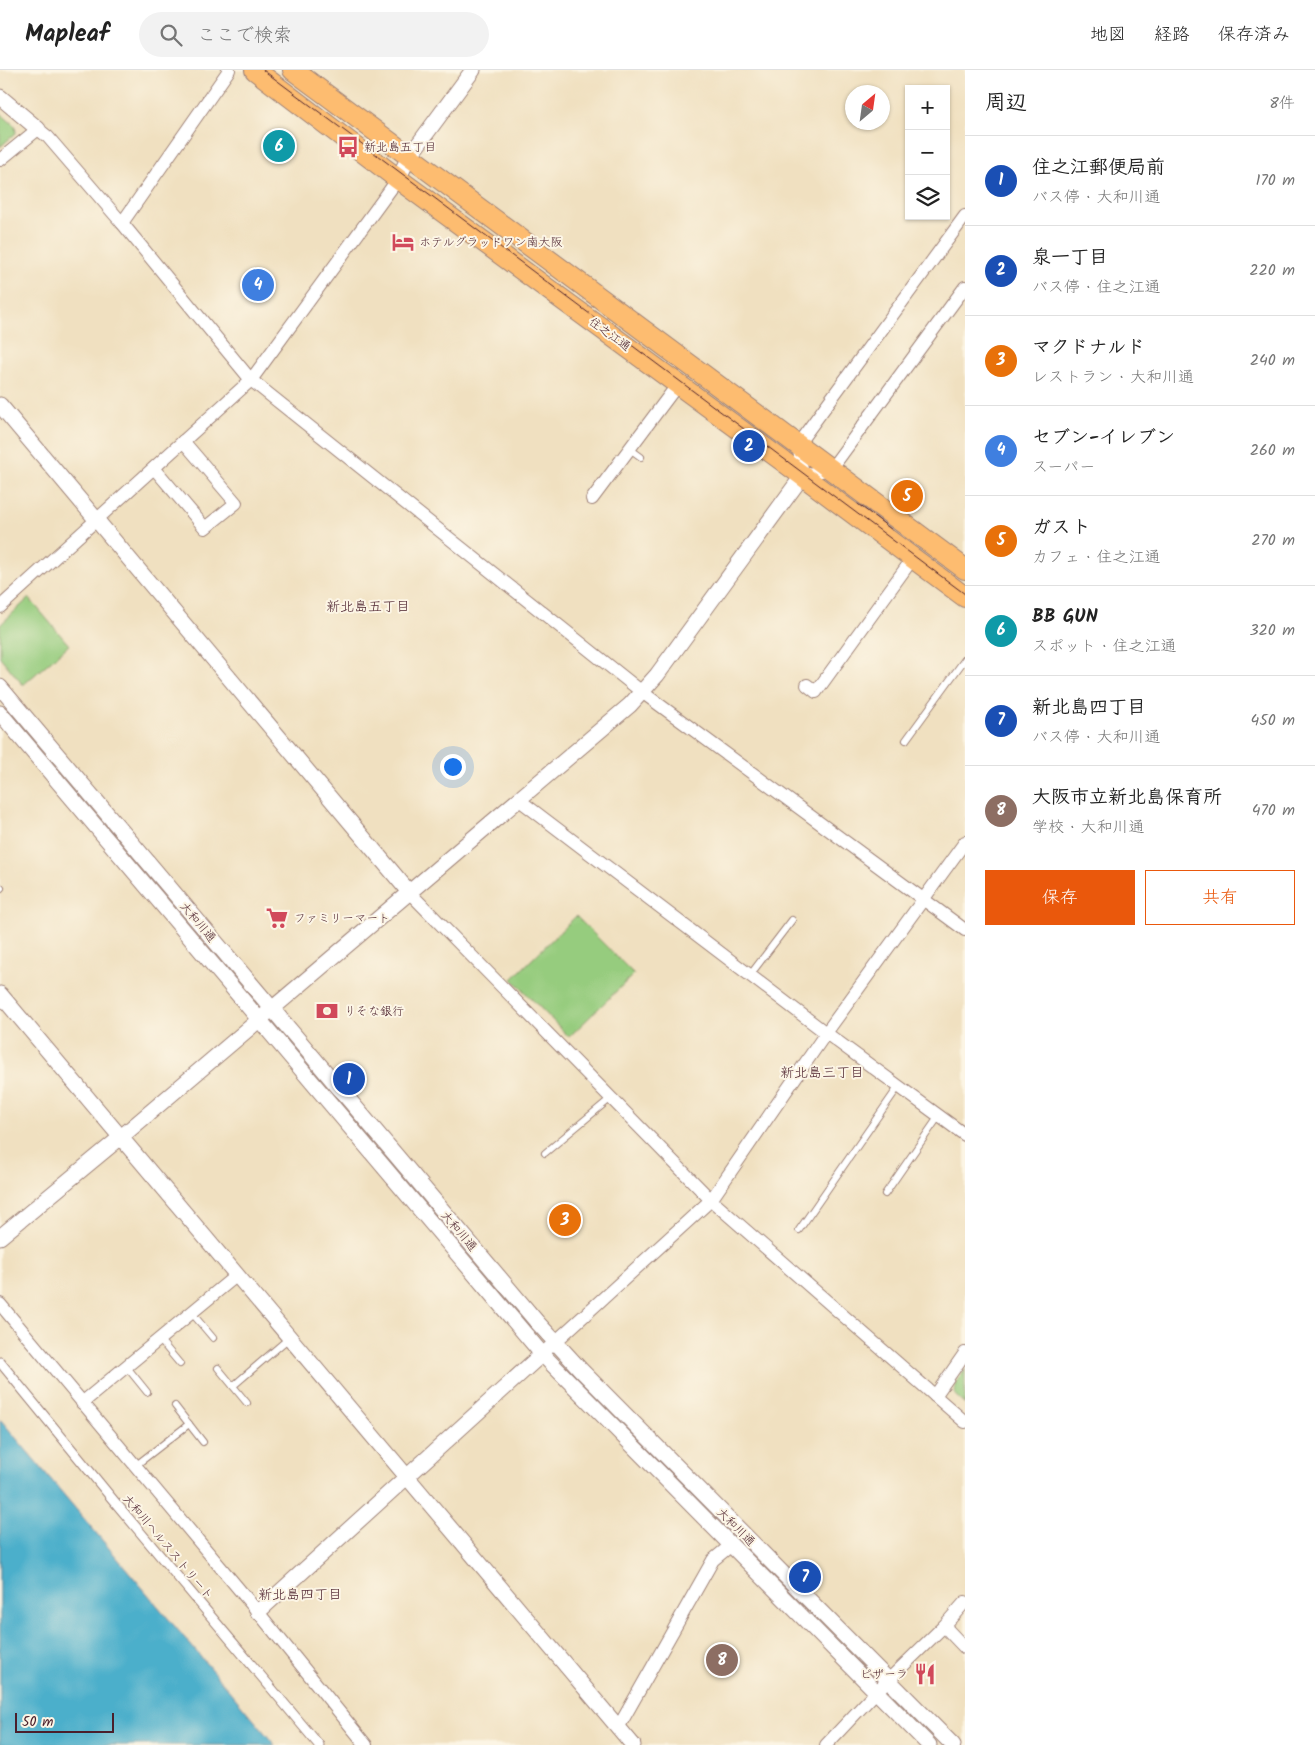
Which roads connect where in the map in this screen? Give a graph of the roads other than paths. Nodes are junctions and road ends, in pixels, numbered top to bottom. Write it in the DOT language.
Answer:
graph roads {
  1 [pos="229,70"];
  2 [pos="256,70"];
  3 [pos="292,70"];
  4 [pos="473,70"];
  5 [pos="0,97"];
  6 [pos="38,129"];
  7 [pos="409,157"];
  8 [pos="0,160"];
  9 [pos="398,179"];
  10 [pos="965,216"];
  11 [pos="122,223"];
  12 [pos="965,287"];
  13 [pos="251,380"];
  14 [pos="678,384"];
  15 [pos="0,405"];
  16 [pos="183,441"];
  17 [pos="798,444"];
  18 [pos="630,449"];
  19 [pos="641,457"];
  20 [pos="154,468"];
  21 [pos="831,469"];
  22 [pos="803,476"];
  23 [pos="592,499"];
  24 [pos="96,520"];
  25 [pos="913,558"];
  26 [pos="965,569"];
  27 [pos="965,597"];
  28 [pos="0,607"];
  29 [pos="965,659"];
  30 [pos="806,685"];
  31 [pos="0,687"];
  32 [pos="642,692"];
  33 [pos="0,713"];
  34 [pos="906,740"];
  35 [pos="518,800"];
  36 [pos="965,842"];
  37 [pos="409,892"];
  38 [pos="925,899"];
  39 [pos="792,920"];
  40 [pos="965,930"];
  41 [pos="750,975"];
  42 [pos="0,994"];
  43 [pos="272,1009"];
  44 [pos="259,1020"];
  45 [pos="826,1033"];
  46 [pos="899,1086"];
  47 [pos="611,1098"];
  48 [pos="939,1116"];
  49 [pos="965,1135"];
  50 [pos="121,1137"];
  51 [pos="545,1153"];
  52 [pos="885,1194"];
  53 [pos="711,1200"];
  54 [pos="799,1230"];
  55 [pos="0,1237"];
  56 [pos="237,1274"];
  57 [pos="0,1304"];
  58 [pos="191,1312"];
  59 [pos="213,1338"];
  60 [pos="290,1338"];
  61 [pos="159,1339"];
  62 [pos="555,1342"];
  63 [pos="965,1353"];
  64 [pos="542,1354"];
  65 [pos="0,1362"];
  66 [pos="180,1364"];
  67 [pos="126,1366"];
  68 [pos="218,1368"];
  69 [pos="233,1386"];
  70 [pos="147,1392"];
  71 [pos="935,1396"];
  72 [pos="82,1403"];
  73 [pos="248,1403"];
  74 [pos="175,1406"];
  75 [pos="965,1422"];
  76 [pos="189,1424"];
  77 [pos="203,1442"];
  78 [pos="135,1466"];
  79 [pos="407,1477"];
  80 [pos="730,1546"];
  81 [pos="965,1602"];
  82 [pos="258,1612"];
  83 [pos="944,1626"];
  84 [pos="965,1648"];
  85 [pos="888,1680"];
  86 [pos="876,1692"];
  87 [pos="618,1728"];
  88 [pos="320,1745"];
  89 [pos="366,1745"];
  90 [pos="633,1745"];
  91 [pos="826,1745"];
  92 [pos="928,1745"];
  93 [pos="953,1745"];
  1 -- 11 [label="street"];
  2 -- 9 [label="main road, 住之江通"];
  3 -- 7 [label="main road, 住之江通"];
  4 -- 7 [label="street"];
  5 -- 6 [label="street"];
  6 -- 8 [label="street"];
  6 -- 11 [label="street"];
  7 -- 9 [label="street"];
  7 -- 17 [label="main road, 住之江通"];
  9 -- 13 [label="street"];
  9 -- 14 [label="main road, 住之江通"];
  10 -- 17 [label="street"];
  11 -- 13 [label="street"];
  12 -- 21 [label="street"];
  13 -- 16 [label="street"];
  13 -- 32 [label="street"];
  14 -- 18 [label="street"];
  14 -- 22 [label="main road, 住之江通"];
  15 -- 24 [label="street"];
  16 -- 20 [label="street"];
  16 -- 20 [label="street"];
  17 -- 21 [label="main road, 住之江通"];
  17 -- 22 [label="street"];
  18 -- 19 [label="lane"];
  18 -- 23 [label="street"];
  20 -- 24 [label="street"];
  21 -- 22 [label="street"];
  21 -- 26 [label="main road, 住之江通"];
  22 -- 25 [label="main road, 住之江通"];
  22 -- 32 [label="street"];
  24 -- 28 [label="street"];
  24 -- 37 [label="street"];
  25 -- 27 [label="main road, 住之江通"];
  25 -- 30 [label="street"];
  29 -- 34 [label="lane"];
  31 -- 43 [label="street, 大和川通"];
  32 -- 35 [label="street"];
  32 -- 38 [label="street"];
  33 -- 44 [label="street, 大和川通"];
  35 -- 37 [label="street"];
  35 -- 41 [label="street"];
  36 -- 38 [label="street"];
  37 -- 43 [label="street"];
  37 -- 47 [label="street"];
  38 -- 40 [label="street"];
  38 -- 45 [label="street"];
  39 -- 41 [label="lane"];
  41 -- 45 [label="street"];
  42 -- 50 [label="street"];
  43 -- 44 [label="street"];
  43 -- 62 [label="street, 大和川通"];
  44 -- 50 [label="street"];
  44 -- 64 [label="street, 大和川通"];
  45 -- 46 [label="street"];
  45 -- 53 [label="street"];
  46 -- 48 [label="street"];
  46 -- 54 [label="lane"];
  47 -- 51 [label="lane"];
  47 -- 53 [label="street"];
  48 -- 49 [label="street"];
  48 -- 52 [label="lane"];
  50 -- 55 [label="street"];
  50 -- 56 [label="street"];
  53 -- 62 [label="street"];
  53 -- 71 [label="street"];
  56 -- 58 [label="street"];
  56 -- 60 [label="street"];
  57 -- 72 [label="street"];
  58 -- 59 [label="lane"];
  58 -- 61 [label="street"];
  60 -- 69 [label="lane"];
  60 -- 79 [label="street"];
  61 -- 66 [label="lane"];
  61 -- 67 [label="street"];
  62 -- 64 [label="street"];
  62 -- 85 [label="street, 大和川通"];
  63 -- 71 [label="street"];
  64 -- 79 [label="street"];
  64 -- 80 [label="street, 大和川通"];
  65 -- 88 [label="street, 大和川ヘルスストリート"];
  67 -- 70 [label="lane"];
  67 -- 72 [label="street"];
  68 -- 69 [label="lane"];
  69 -- 73 [label="lane"];
  71 -- 75 [label="street"];
  72 -- 78 [label="street"];
  74 -- 76 [label="lane"];
  76 -- 77 [label="lane"];
  76 -- 78 [label="lane"];
  78 -- 82 [label="street"];
  79 -- 82 [label="street"];
  79 -- 87 [label="street"];
  80 -- 86 [label="street, 大和川通"];
  80 -- 87 [label="street"];
  81 -- 83 [label="street"];
  82 -- 89 [label="street"];
  83 -- 84 [label="street"];
  83 -- 85 [label="street"];
  85 -- 86 [label="street"];
  85 -- 93 [label="street, 大和川通"];
  86 -- 91 [label="street"];
  86 -- 92 [label="street, 大和川通"];
  87 -- 90 [label="street"];
}
